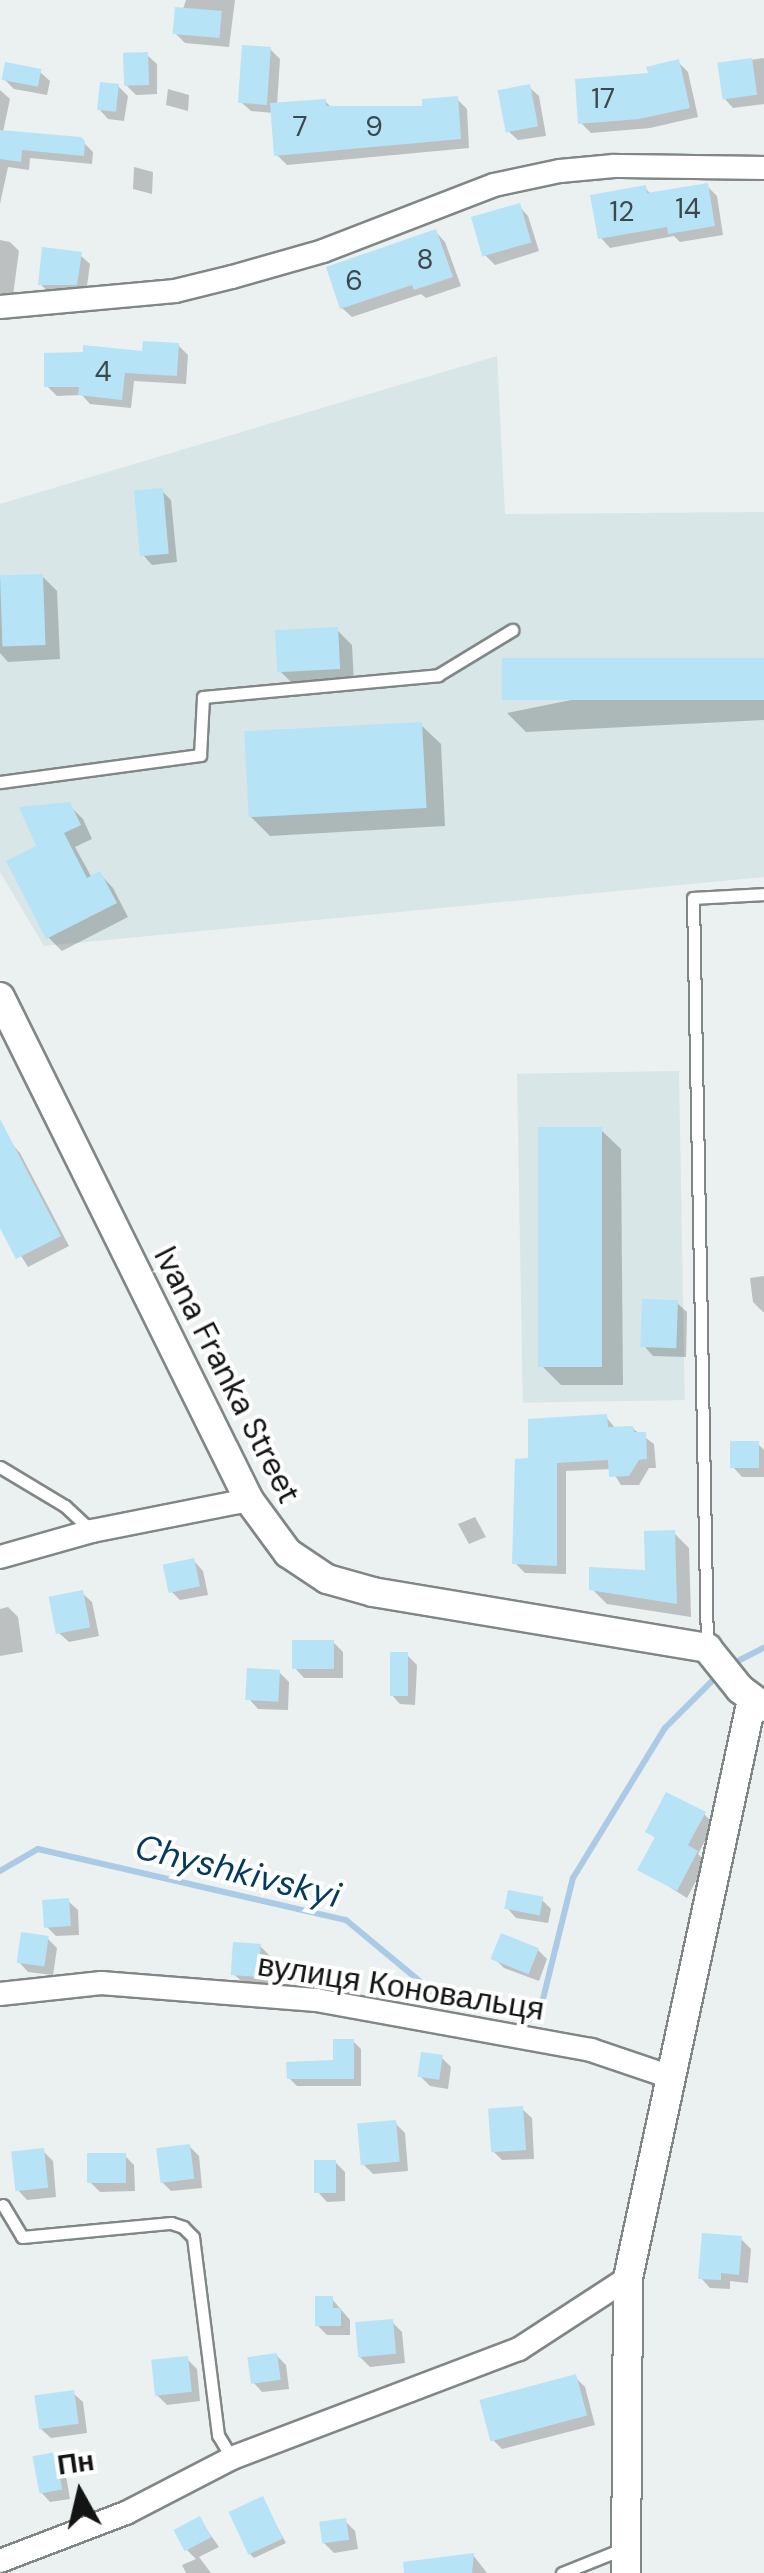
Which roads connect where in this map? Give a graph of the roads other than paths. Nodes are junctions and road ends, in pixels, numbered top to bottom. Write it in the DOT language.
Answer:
graph roads {
  1 [pos="764,168"];
  2 [pos="0,306"];
  3 [pos="512,630"];
  4 [pos="0,782"];
  5 [pos="764,894"];
  6 [pos="0,997"];
  7 [pos="0,1467"];
  8 [pos="249,1500"];
  9 [pos="92,1531"];
  10 [pos="0,1557"];
  11 [pos="712,1654"];
  12 [pos="752,1698"];
  13 [pos="0,1994"];
  14 [pos="668,2076"];
  15 [pos="3,2206"];
  16 [pos="628,2278"];
  17 [pos="232,2458"];
  18 [pos="0,2560"];
  19 [pos="626,2560"];
  20 [pos="562,2573"];
  1 -- 2 [label="street"];
  3 -- 4 [label="lane"];
  5 -- 11 [label="lane"];
  6 -- 8 [label="street, Ivana Franka Street"];
  7 -- 9 [label="lane"];
  8 -- 9 [label="street"];
  8 -- 11 [label="street, Ivana Franka Street"];
  9 -- 10 [label="street"];
  11 -- 12 [label="street"];
  12 -- 14 [label="street"];
  13 -- 14 [label="street, вулиця Коновальця"];
  14 -- 16 [label="street"];
  15 -- 17 [label="lane"];
  16 -- 17 [label="street"];
  16 -- 19 [label="street"];
  17 -- 18 [label="street"];
  19 -- 20 [label="lane"];
}
